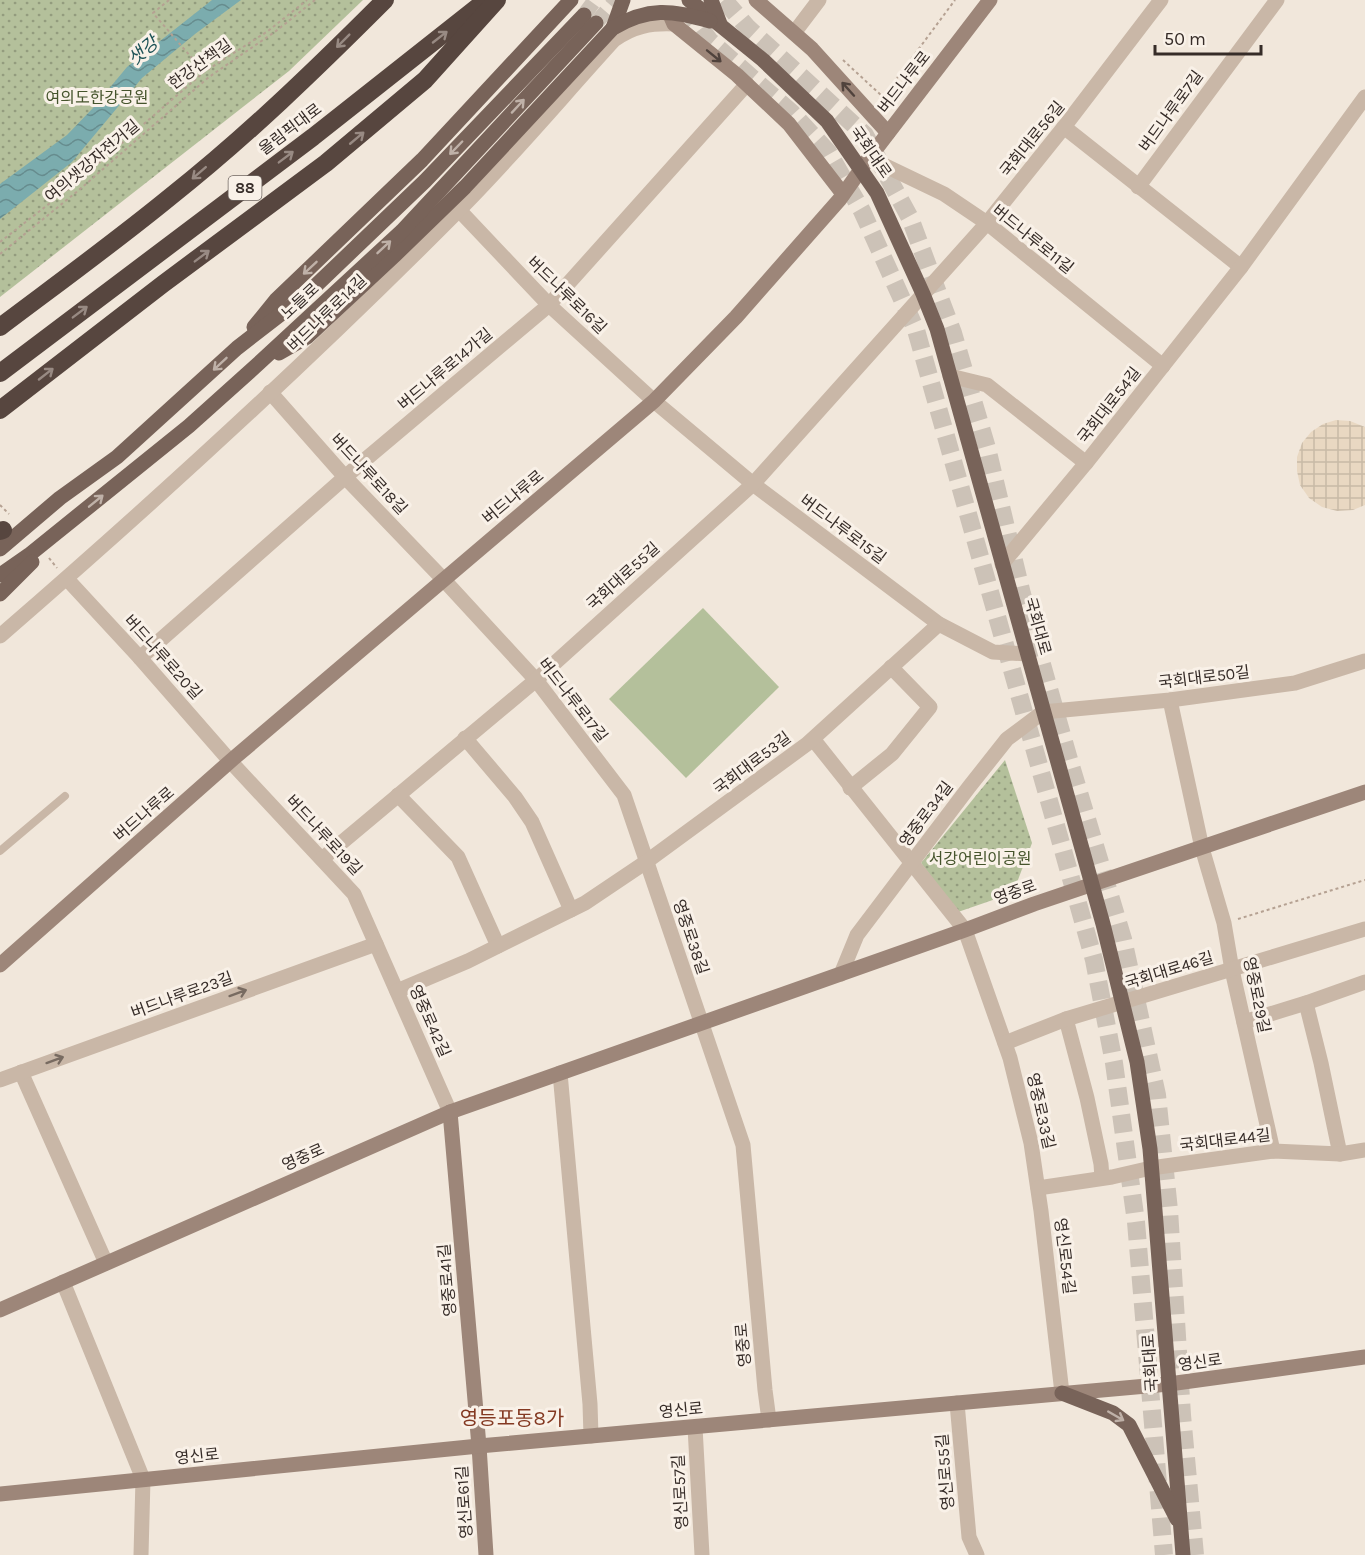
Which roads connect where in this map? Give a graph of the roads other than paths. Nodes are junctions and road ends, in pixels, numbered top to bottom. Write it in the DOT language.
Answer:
graph roads {
  1 [pos="385,0"];
  2 [pos="486,0"];
  3 [pos="497,0"];
  4 [pos="571,0"];
  5 [pos="623,0"];
  6 [pos="689,0"];
  7 [pos="711,0"];
  8 [pos="756,0"];
  9 [pos="819,0"];
  10 [pos="990,0"];
  11 [pos="1161,0"];
  12 [pos="1271,2"];
  13 [pos="673,21"];
  14 [pos="720,24"];
  15 [pos="613,28"];
  16 [pos="794,33"];
  17 [pos="747,84"];
  18 [pos="1365,97"];
  19 [pos="1064,127"];
  20 [pos="888,133"];
  21 [pos="865,163"];
  22 [pos="1138,187"];
  23 [pos="843,194"];
  24 [pos="459,210"];
  25 [pos="987,224"];
  26 [pos="1241,267"];
  27 [pos="923,294"];
  28 [pos="549,305"];
  29 [pos="0,327"];
  30 [pos="237,348"];
  31 [pos="1163,366"];
  32 [pos="254,369"];
  33 [pos="0,373"];
  34 [pos="950,376"];
  35 [pos="270,392"];
  36 [pos="654,400"];
  37 [pos="0,410"];
  38 [pos="1086,463"];
  39 [pos="345,477"];
  40 [pos="753,484"];
  41 [pos="73,520"];
  42 [pos="1,536"];
  43 [pos="1002,564"];
  44 [pos="0,575"];
  45 [pos="67,579"];
  46 [pos="443,579"];
  47 [pos="0,594"];
  48 [pos="939,624"];
  49 [pos="0,636"];
  50 [pos="1027,654"];
  51 [pos="140,657"];
  52 [pos="1365,661"];
  53 [pos="891,667"];
  54 [pos="536,680"];
  55 [pos="1170,700"];
  56 [pos="1043,712"];
  57 [pos="465,738"];
  58 [pos="813,739"];
  59 [pos="230,761"];
  60 [pos="850,788"];
  61 [pos="1365,792"];
  62 [pos="398,795"];
  63 [pos="65,796"];
  64 [pos="1202,848"];
  65 [pos="0,851"];
  66 [pos="322,860"];
  67 [pos="646,862"];
  68 [pos="913,863"];
  69 [pos="1092,885"];
  70 [pos="571,910"];
  71 [pos="965,930"];
  72 [pos="1365,930"];
  73 [pos="376,944"];
  74 [pos="498,946"];
  75 [pos="0,964"];
  76 [pos="1232,970"];
  77 [pos="841,974"];
  78 [pos="1365,982"];
  79 [pos="397,990"];
  80 [pos="1122,1003"];
  81 [pos="1306,1003"];
  82 [pos="1066,1019"];
  83 [pos="1244,1022"];
  84 [pos="701,1023"];
  85 [pos="1005,1043"];
  86 [pos="21,1072"];
  87 [pos="560,1073"];
  88 [pos="0,1080"];
  89 [pos="450,1112"];
  90 [pos="1365,1150"];
  91 [pos="1273,1151"];
  92 [pos="1340,1154"];
  93 [pos="1151,1168"];
  94 [pos="1102,1178"];
  95 [pos="1038,1188"];
  96 [pos="106,1263"];
  97 [pos="63,1282"];
  98 [pos="0,1310"];
  99 [pos="1365,1358"];
  100 [pos="1169,1384"];
  101 [pos="1062,1393"];
  102 [pos="957,1403"];
  103 [pos="769,1420"];
  104 [pos="695,1426"];
  105 [pos="591,1436"];
  106 [pos="479,1446"];
  107 [pos="143,1479"];
  108 [pos="0,1494"];
  109 [pos="1180,1525"];
  110 [pos="141,1555"];
  111 [pos="486,1555"];
  112 [pos="702,1555"];
  113 [pos="977,1555"];
  114 [pos="1183,1555"];
  1 -- 29 [label="highway, 올림픽대로 / 88, one-way"];
  33 -- 2 [label="highway, 올림픽대로 / 88, one-way"];
  37 -- 3 [label="highway, one-way"];
  4 -- 30 [label="main road, one-way"];
  5 -- 15 [label="main road"];
  6 -- 14 [label="main road, 국회대로"];
  7 -- 14 [label="main road"];
  8 -- 16 [label="main road"];
  9 -- 16 [label="street"];
  10 -- 20 [label="main road, 버드나루로"];
  11 -- 19 [label="street, 국회대로56길"];
  12 -- 22 [label="street, 버드나루로7길"];
  13 -- 17 [label="main road, one-way"];
  13 -- 24 [label="street, 버드나루로14길"];
  14 -- 15 [label="main road"];
  14 -- 21 [label="main road, 국회대로"];
  15 -- 32 [label="main road"];
  20 -- 16 [label="main road, one-way"];
  17 -- 23 [label="main road"];
  17 -- 28 [label="street, 버드나루로14가길"];
  18 -- 26 [label="street, 국회대로54길"];
  19 -- 22 [label="street"];
  19 -- 25 [label="street, 국회대로56길"];
  20 -- 21 [label="main road, 버드나루로"];
  21 -- 23 [label="main road, 버드나루로"];
  21 -- 25 [label="street, 버드나루로11길"];
  21 -- 27 [label="main road, 국회대로"];
  22 -- 26 [label="street"];
  23 -- 36 [label="main road, 버드나루로"];
  24 -- 28 [label="street, 버드나루로16길"];
  24 -- 35 [label="street, 버드나루로14길"];
  25 -- 27 [label="street, 국회대로56길"];
  25 -- 31 [label="street, 버드나루로11길"];
  26 -- 31 [label="street, 국회대로54길"];
  27 -- 34 [label="main road, 국회대로"];
  27 -- 40 [label="street, 국회대로55길"];
  28 -- 36 [label="street, 버드나루로16길"];
  28 -- 39 [label="street, 버드나루로14가길"];
  32 -- 30 [label="main road, 노들로, one-way"];
  30 -- 42 [label="main road, 노들로, one-way"];
  31 -- 38 [label="street, 국회대로54길"];
  41 -- 32 [label="main road, 노들로, one-way"];
  34 -- 38 [label="street"];
  34 -- 43 [label="main road, 국회대로"];
  35 -- 39 [label="street, 버드나루로18길"];
  35 -- 45 [label="street, 버드나루로14길"];
  36 -- 40 [label="street, 버드나루로15길"];
  36 -- 46 [label="main road, 버드나루로"];
  38 -- 43 [label="street, 국회대로54길"];
  39 -- 46 [label="street, 버드나루로18길"];
  39 -- 51 [label="street, 버드나루로14가길"];
  40 -- 48 [label="street, 버드나루로15길"];
  40 -- 54 [label="street, 국회대로55길"];
  41 -- 44 [label="main road, 노들로"];
  41 -- 47 [label="main road"];
  43 -- 50 [label="main road, 국회대로"];
  45 -- 49 [label="street, 버드나루로14길"];
  45 -- 51 [label="street, 버드나루로20길"];
  46 -- 54 [label="street, 버드나루로17길"];
  46 -- 59 [label="main road, 버드나루로"];
  48 -- 50 [label="street, 버드나루로15길"];
  48 -- 53 [label="street, 국회대로53길"];
  50 -- 56 [label="main road, 국회대로"];
  51 -- 59 [label="street, 버드나루로20길"];
  52 -- 55 [label="street, 국회대로50길"];
  53 -- 58 [label="street, 국회대로53길"];
  53 -- 60 [label="street"];
  54 -- 57 [label="street, 국회대로55길"];
  54 -- 67 [label="street, 버드나루로17길"];
  55 -- 56 [label="street, 국회대로50길"];
  55 -- 64 [label="street"];
  56 -- 68 [label="street, 영중로34길"];
  56 -- 69 [label="main road, 국회대로"];
  57 -- 62 [label="street, 국회대로55길"];
  57 -- 70 [label="street"];
  58 -- 60 [label="street, 영중로34길"];
  58 -- 67 [label="street, 국회대로53길"];
  59 -- 66 [label="street, 버드나루로19길"];
  59 -- 75 [label="main road, 버드나루로"];
  60 -- 68 [label="street, 영중로34길"];
  61 -- 64 [label="main road, 영중로"];
  62 -- 66 [label="street, 국회대로55길"];
  62 -- 74 [label="street"];
  63 -- 65 [label="lane"];
  64 -- 69 [label="main road, 영중로"];
  64 -- 76 [label="street, 영중로29길"];
  66 -- 73 [label="street, 버드나루로19길"];
  67 -- 70 [label="street, 국회대로53길"];
  67 -- 84 [label="street, 영중로38길"];
  68 -- 71 [label="street, 영중로34길"];
  68 -- 77 [label="street"];
  69 -- 71 [label="main road, 영중로"];
  69 -- 80 [label="main road, 국회대로"];
  70 -- 74 [label="street, 국회대로53길"];
  71 -- 77 [label="main road, 영중로"];
  71 -- 85 [label="street, 영중로33길"];
  72 -- 76 [label="street, 국회대로46길"];
  73 -- 79 [label="street, 영중로42길"];
  86 -- 73 [label="street, 버드나루로23길, one-way"];
  74 -- 79 [label="street, 국회대로53길"];
  76 -- 80 [label="street, 국회대로46길"];
  76 -- 83 [label="street, 영중로29길"];
  77 -- 84 [label="main road, 영중로"];
  78 -- 81 [label="street"];
  79 -- 89 [label="street, 영중로42길"];
  80 -- 82 [label="street"];
  80 -- 93 [label="main road, 국회대로"];
  81 -- 83 [label="street"];
  81 -- 92 [label="street"];
  82 -- 85 [label="street"];
  82 -- 94 [label="street"];
  83 -- 91 [label="street, 영중로29길"];
  84 -- 87 [label="main road, 영중로"];
  84 -- 103 [label="street, 영중로"];
  85 -- 95 [label="street, 영중로33길"];
  86 -- 88 [label="street, 버드나루로23길"];
  86 -- 96 [label="street"];
  87 -- 89 [label="main road, 영중로"];
  87 -- 105 [label="street"];
  89 -- 96 [label="main road, 영중로"];
  89 -- 106 [label="main road, 영중로41길"];
  90 -- 92 [label="street, 국회대로44길"];
  91 -- 92 [label="street, 국회대로44길"];
  91 -- 93 [label="street, 국회대로44길"];
  93 -- 94 [label="street"];
  93 -- 100 [label="main road, 국회대로"];
  94 -- 95 [label="street"];
  95 -- 101 [label="street, 영신로54길"];
  96 -- 97 [label="main road, 영중로"];
  97 -- 98 [label="main road, 영중로"];
  97 -- 107 [label="street"];
  99 -- 100 [label="main road, 영신로"];
  100 -- 101 [label="main road, 영신로"];
  100 -- 109 [label="main road, 국회대로"];
  101 -- 102 [label="main road, 영신로"];
  101 -- 109 [label="main road, one-way"];
  102 -- 103 [label="main road, 영신로"];
  102 -- 113 [label="street, 영신로55길"];
  103 -- 104 [label="main road, 영신로"];
  104 -- 105 [label="main road, 영신로"];
  104 -- 112 [label="street, 영신로57길"];
  105 -- 106 [label="main road, 영신로"];
  106 -- 107 [label="main road, 영신로"];
  106 -- 111 [label="main road, 영신로61길"];
  107 -- 108 [label="main road, 영신로"];
  107 -- 110 [label="street"];
  109 -- 114 [label="main road, 국회대로"];
}
